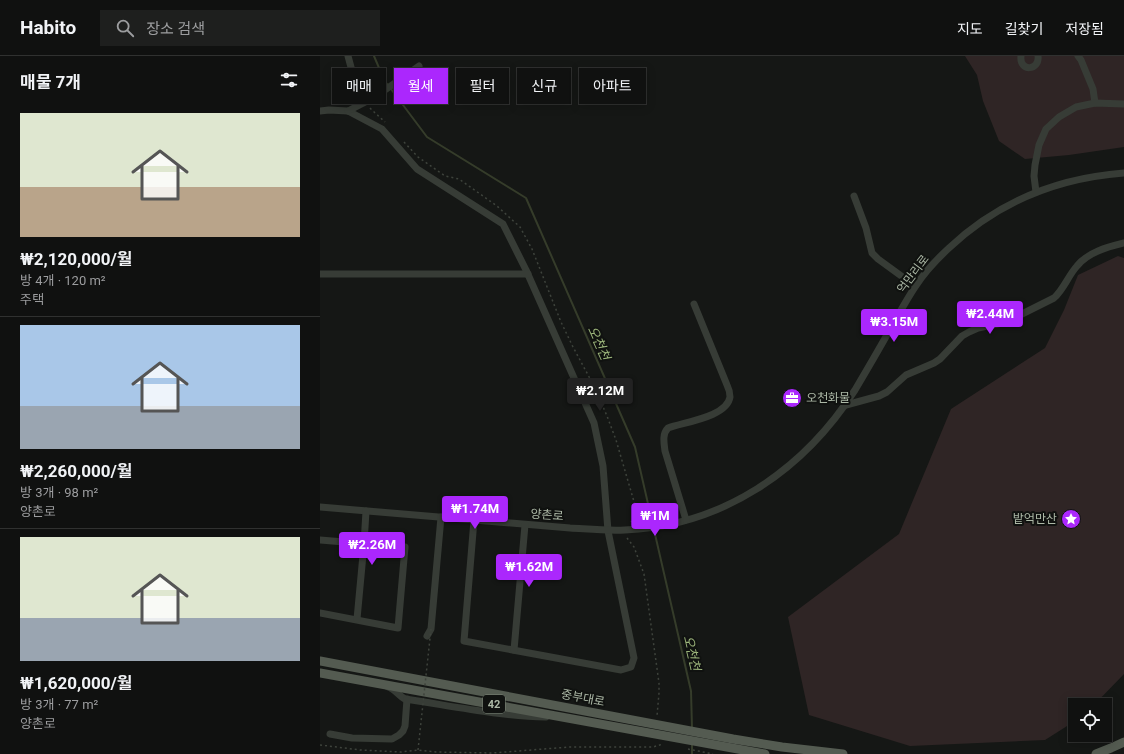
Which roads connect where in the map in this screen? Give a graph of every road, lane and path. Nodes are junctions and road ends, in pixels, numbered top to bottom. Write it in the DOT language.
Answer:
graph roads {
  1 [pos="348,56"];
  2 [pos="1021,56"];
  3 [pos="1078,56"];
  4 [pos="1040,58"];
  5 [pos="419,66"];
  6 [pos="351,68"];
  7 [pos="386,89"];
  8 [pos="1095,103"];
  9 [pos="361,104"];
  10 [pos="368,104"];
  11 [pos="1124,104"];
  12 [pos="320,111"];
  13 [pos="348,111"];
  14 [pos="385,122"];
  15 [pos="404,142"];
  16 [pos="1124,173"];
  17 [pos="1036,192"];
  18 [pos="854,196"];
  19 [pos="1124,244"];
  20 [pos="320,274"];
  21 [pos="528,274"];
  22 [pos="915,286"];
  23 [pos="694,304"];
  24 [pos="846,405"];
  25 [pos="320,507"];
  26 [pos="366,511"];
  27 [pos="441,517"];
  28 [pos="474,520"];
  29 [pos="686,520"];
  30 [pos="525,525"];
  31 [pos="627,530"];
  32 [pos="608,531"];
  33 [pos="320,540"];
  34 [pos="364,544"];
  35 [pos="320,613"];
  36 [pos="357,619"];
  37 [pos="431,629"];
  38 [pos="427,636"];
  39 [pos="514,650"];
  40 [pos="320,661"];
  41 [pos="320,673"];
  42 [pos="380,684"];
  43 [pos="407,699"];
  44 [pos="572,718"];
  45 [pos="660,725"];
  46 [pos="330,734"];
  47 [pos="665,740"];
  48 [pos="1124,742"];
  49 [pos="320,745"];
  50 [pos="418,750"];
  51 [pos="418,754"];
  52 [pos="765,754"];
  53 [pos="843,754"];
  54 [pos="1096,754"];
  1 -- 6 [label="street"];
  2 -- 4 [label="street"];
  3 -- 8 [label="street"];
  5 -- 7 [label="street"];
  8 -- 11 [label="street"];
  8 -- 17 [label="street"];
  9 -- 13 [label="street"];
  10 -- 14 [label="path"];
  12 -- 13 [label="street"];
  13 -- 21 [label="street"];
  15 -- 31 [label="path"];
  16 -- 17 [label="street, 억만리로"];
  17 -- 22 [label="street, 억만리로"];
  18 -- 22 [label="street"];
  19 -- 24 [label="street"];
  20 -- 21 [label="street"];
  21 -- 32 [label="street"];
  22 -- 24 [label="street, 억만리로"];
  23 -- 29 [label="street"];
  24 -- 29 [label="street, 억만리로"];
  25 -- 26 [label="street, 양촌로"];
  26 -- 27 [label="street, 양촌로"];
  26 -- 34 [label="street"];
  27 -- 28 [label="street, 양촌로"];
  27 -- 37 [label="street"];
  28 -- 30 [label="street, 양촌로"];
  28 -- 39 [label="street"];
  29 -- 31 [label="street, 억만리로"];
  30 -- 32 [label="street, 양촌로"];
  30 -- 39 [label="street"];
  31 -- 32 [label="street, 양촌로"];
  31 -- 45 [label="path"];
  32 -- 39 [label="street"];
  33 -- 34 [label="street"];
  34 -- 36 [label="street"];
  34 -- 36 [label="street"];
  35 -- 36 [label="street"];
  37 -- 38 [label="street"];
  37 -- 50 [label="path, bridge"];
  40 -- 45 [label="main road, 중부대로 / 42"];
  41 -- 42 [label="main road, 중부대로 / 42"];
  42 -- 43 [label="street"];
  42 -- 44 [label="main road, 중부대로 / 42"];
  43 -- 44 [label="street"];
  43 -- 46 [label="street"];
  44 -- 47 [label="main road, 중부대로 / 42"];
  45 -- 53 [label="main road, 중부대로 / 42"];
  47 -- 50 [label="path"];
  47 -- 52 [label="main road, 42"];
  48 -- 54 [label="main road"];
  49 -- 50 [label="path"];
  50 -- 51 [label="path, bridge"];
}
